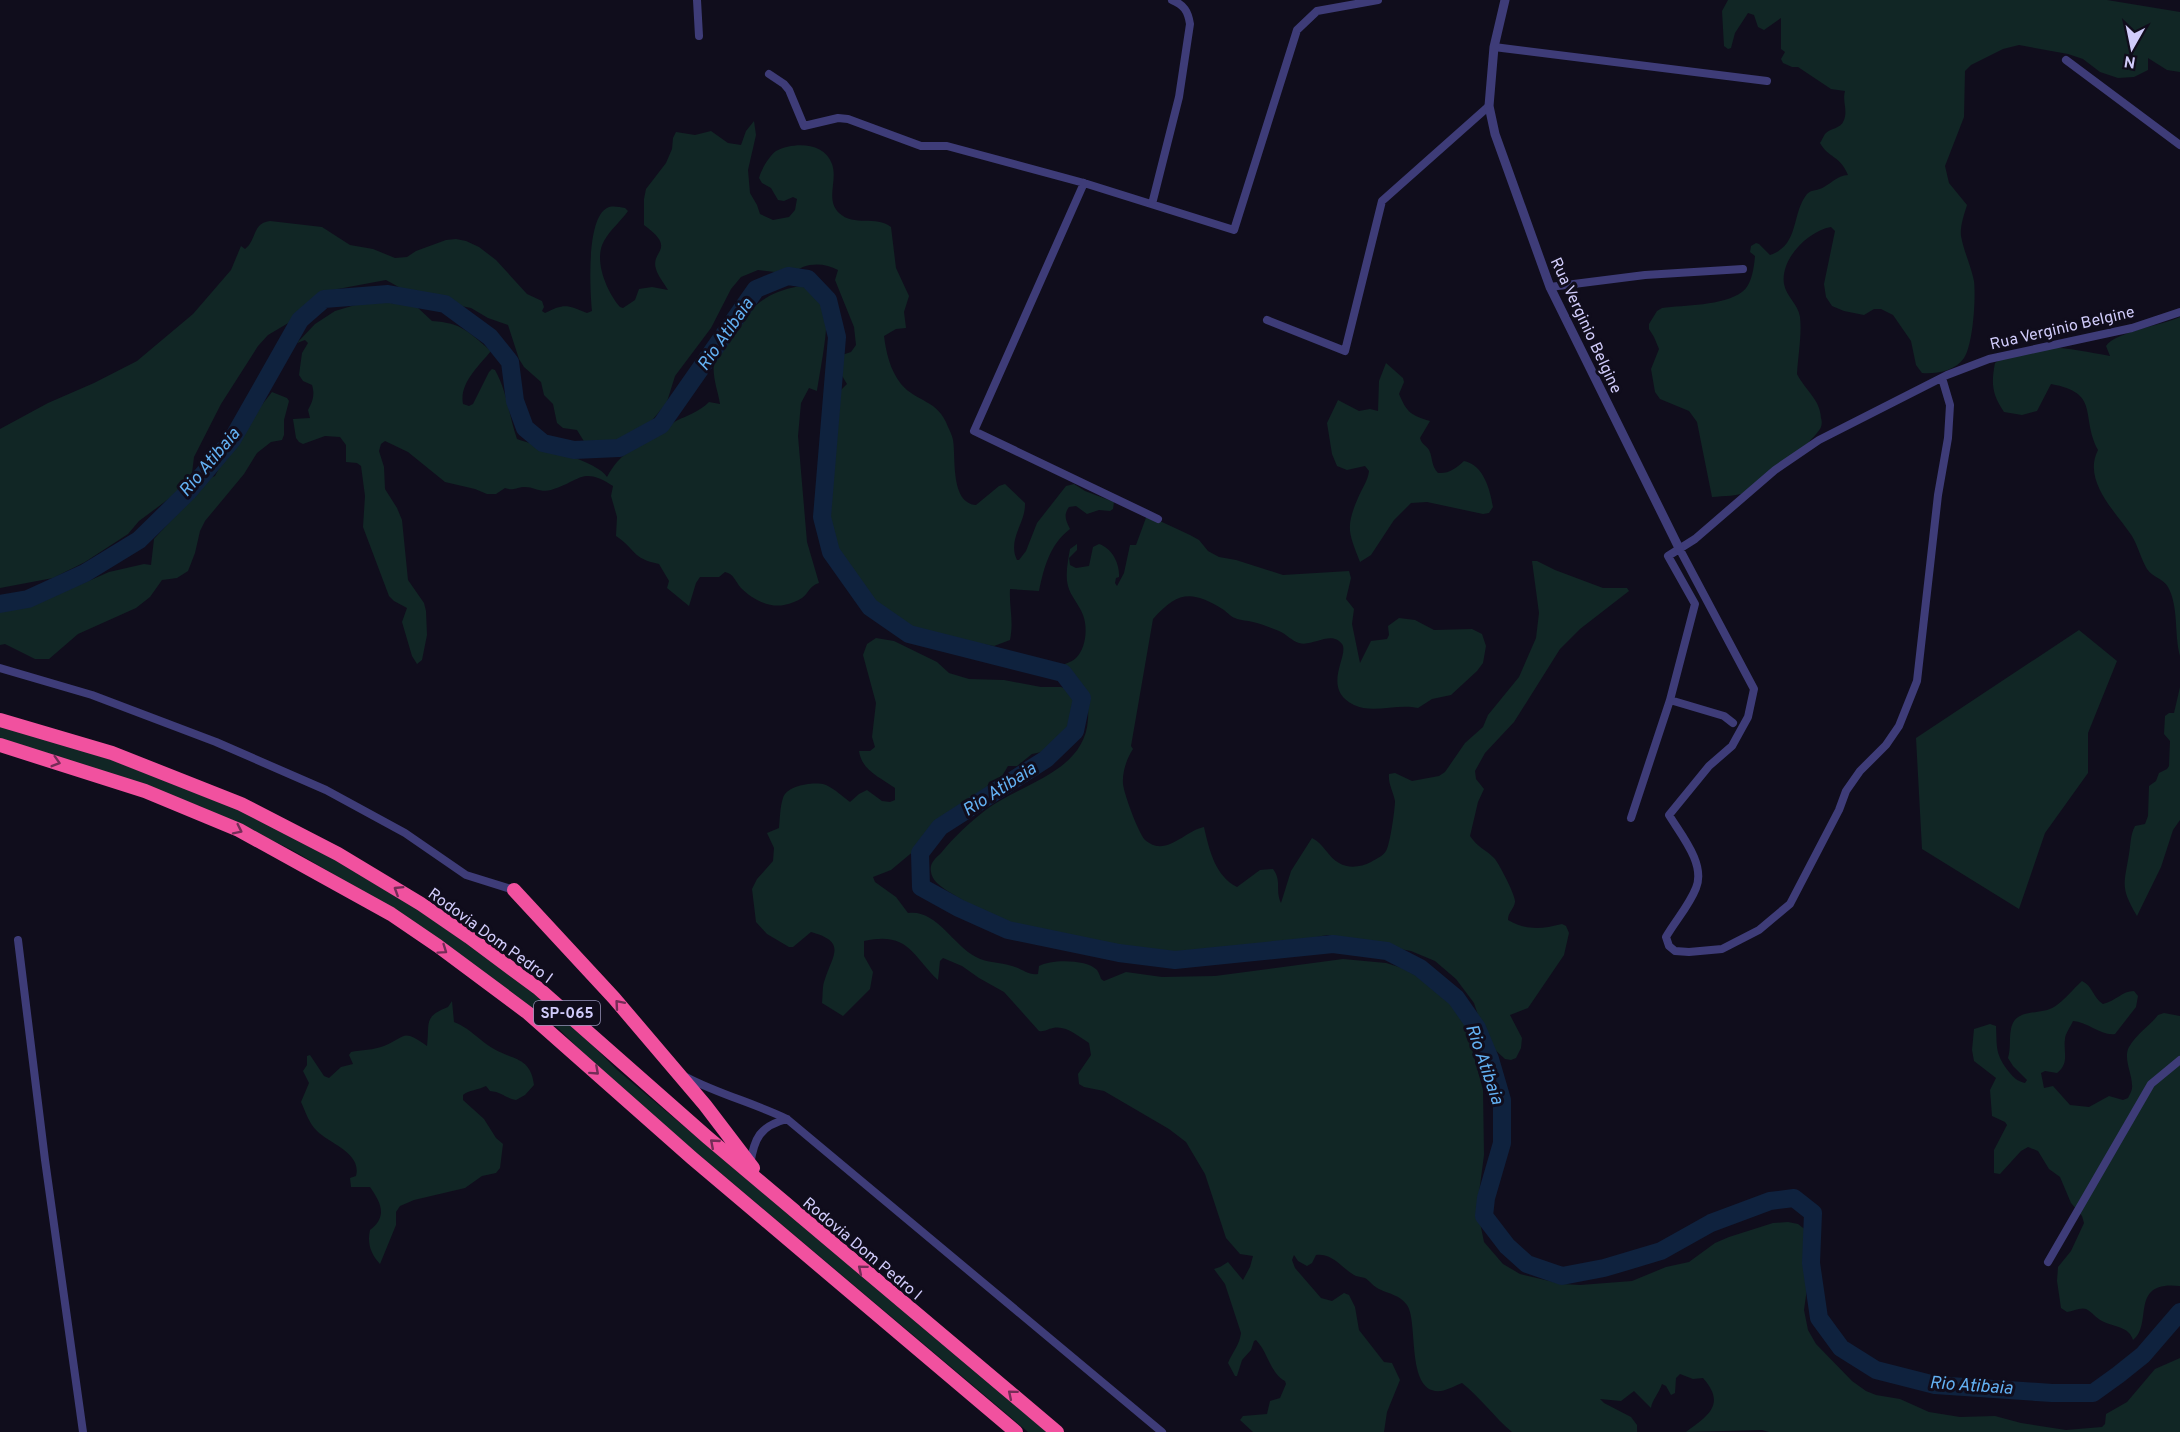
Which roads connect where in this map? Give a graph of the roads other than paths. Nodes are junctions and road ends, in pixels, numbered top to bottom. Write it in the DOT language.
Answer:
graph roads {
  1 [pos="697,0"];
  2 [pos="1172,0"];
  3 [pos="1378,0"];
  4 [pos="1505,0"];
  5 [pos="699,36"];
  6 [pos="1494,47"];
  7 [pos="2066,60"];
  8 [pos="769,74"];
  9 [pos="1767,81"];
  10 [pos="1490,106"];
  11 [pos="2180,145"];
  12 [pos="1084,183"];
  13 [pos="1152,204"];
  14 [pos="1743,269"];
  15 [pos="1550,287"];
  16 [pos="2180,312"];
  17 [pos="1267,320"];
  18 [pos="1942,378"];
  19 [pos="1158,519"];
  20 [pos="1679,548"];
  21 [pos="0,668"];
  22 [pos="1670,700"];
  23 [pos="0,720"];
  24 [pos="1733,723"];
  25 [pos="0,745"];
  26 [pos="1631,818"];
  27 [pos="514,890"];
  28 [pos="18,940"];
  29 [pos="2180,1060"];
  30 [pos="676,1072"];
  31 [pos="787,1119"];
  32 [pos="750,1165"];
  33 [pos="808,1223"];
  34 [pos="2048,1262"];
  35 [pos="83,1432"];
  36 [pos="1016,1432"];
  37 [pos="1056,1432"];
  38 [pos="1162,1432"];
  1 -- 5 [label="street"];
  2 -- 13 [label="street"];
  3 -- 13 [label="street"];
  4 -- 6 [label="street, Rua Verginio Belgine"];
  6 -- 9 [label="street"];
  6 -- 10 [label="street, Rua Verginio Belgine"];
  7 -- 11 [label="street"];
  8 -- 12 [label="street"];
  10 -- 15 [label="street, Rua Verginio Belgine"];
  10 -- 17 [label="street"];
  12 -- 13 [label="street"];
  12 -- 19 [label="street"];
  14 -- 15 [label="street"];
  15 -- 20 [label="street, Rua Verginio Belgine"];
  16 -- 18 [label="street, Rua Verginio Belgine"];
  18 -- 20 [label="street, Rua Verginio Belgine"];
  18 -- 20 [label="street"];
  20 -- 22 [label="street, Rua Verginio Belgine"];
  21 -- 27 [label="street"];
  22 -- 24 [label="street"];
  22 -- 26 [label="street"];
  33 -- 23 [label="highway, Rodovia Dom Pedro I / SP-065, one-way"];
  25 -- 36 [label="highway, SP-065, one-way"];
  30 -- 27 [label="highway, one-way"];
  28 -- 35 [label="street"];
  29 -- 34 [label="street"];
  30 -- 31 [label="street"];
  30 -- 32 [label="highway"];
  31 -- 32 [label="street"];
  31 -- 38 [label="street"];
  32 -- 33 [label="highway"];
  37 -- 33 [label="highway, Rodovia Dom Pedro I / SP-065, one-way"];
}
